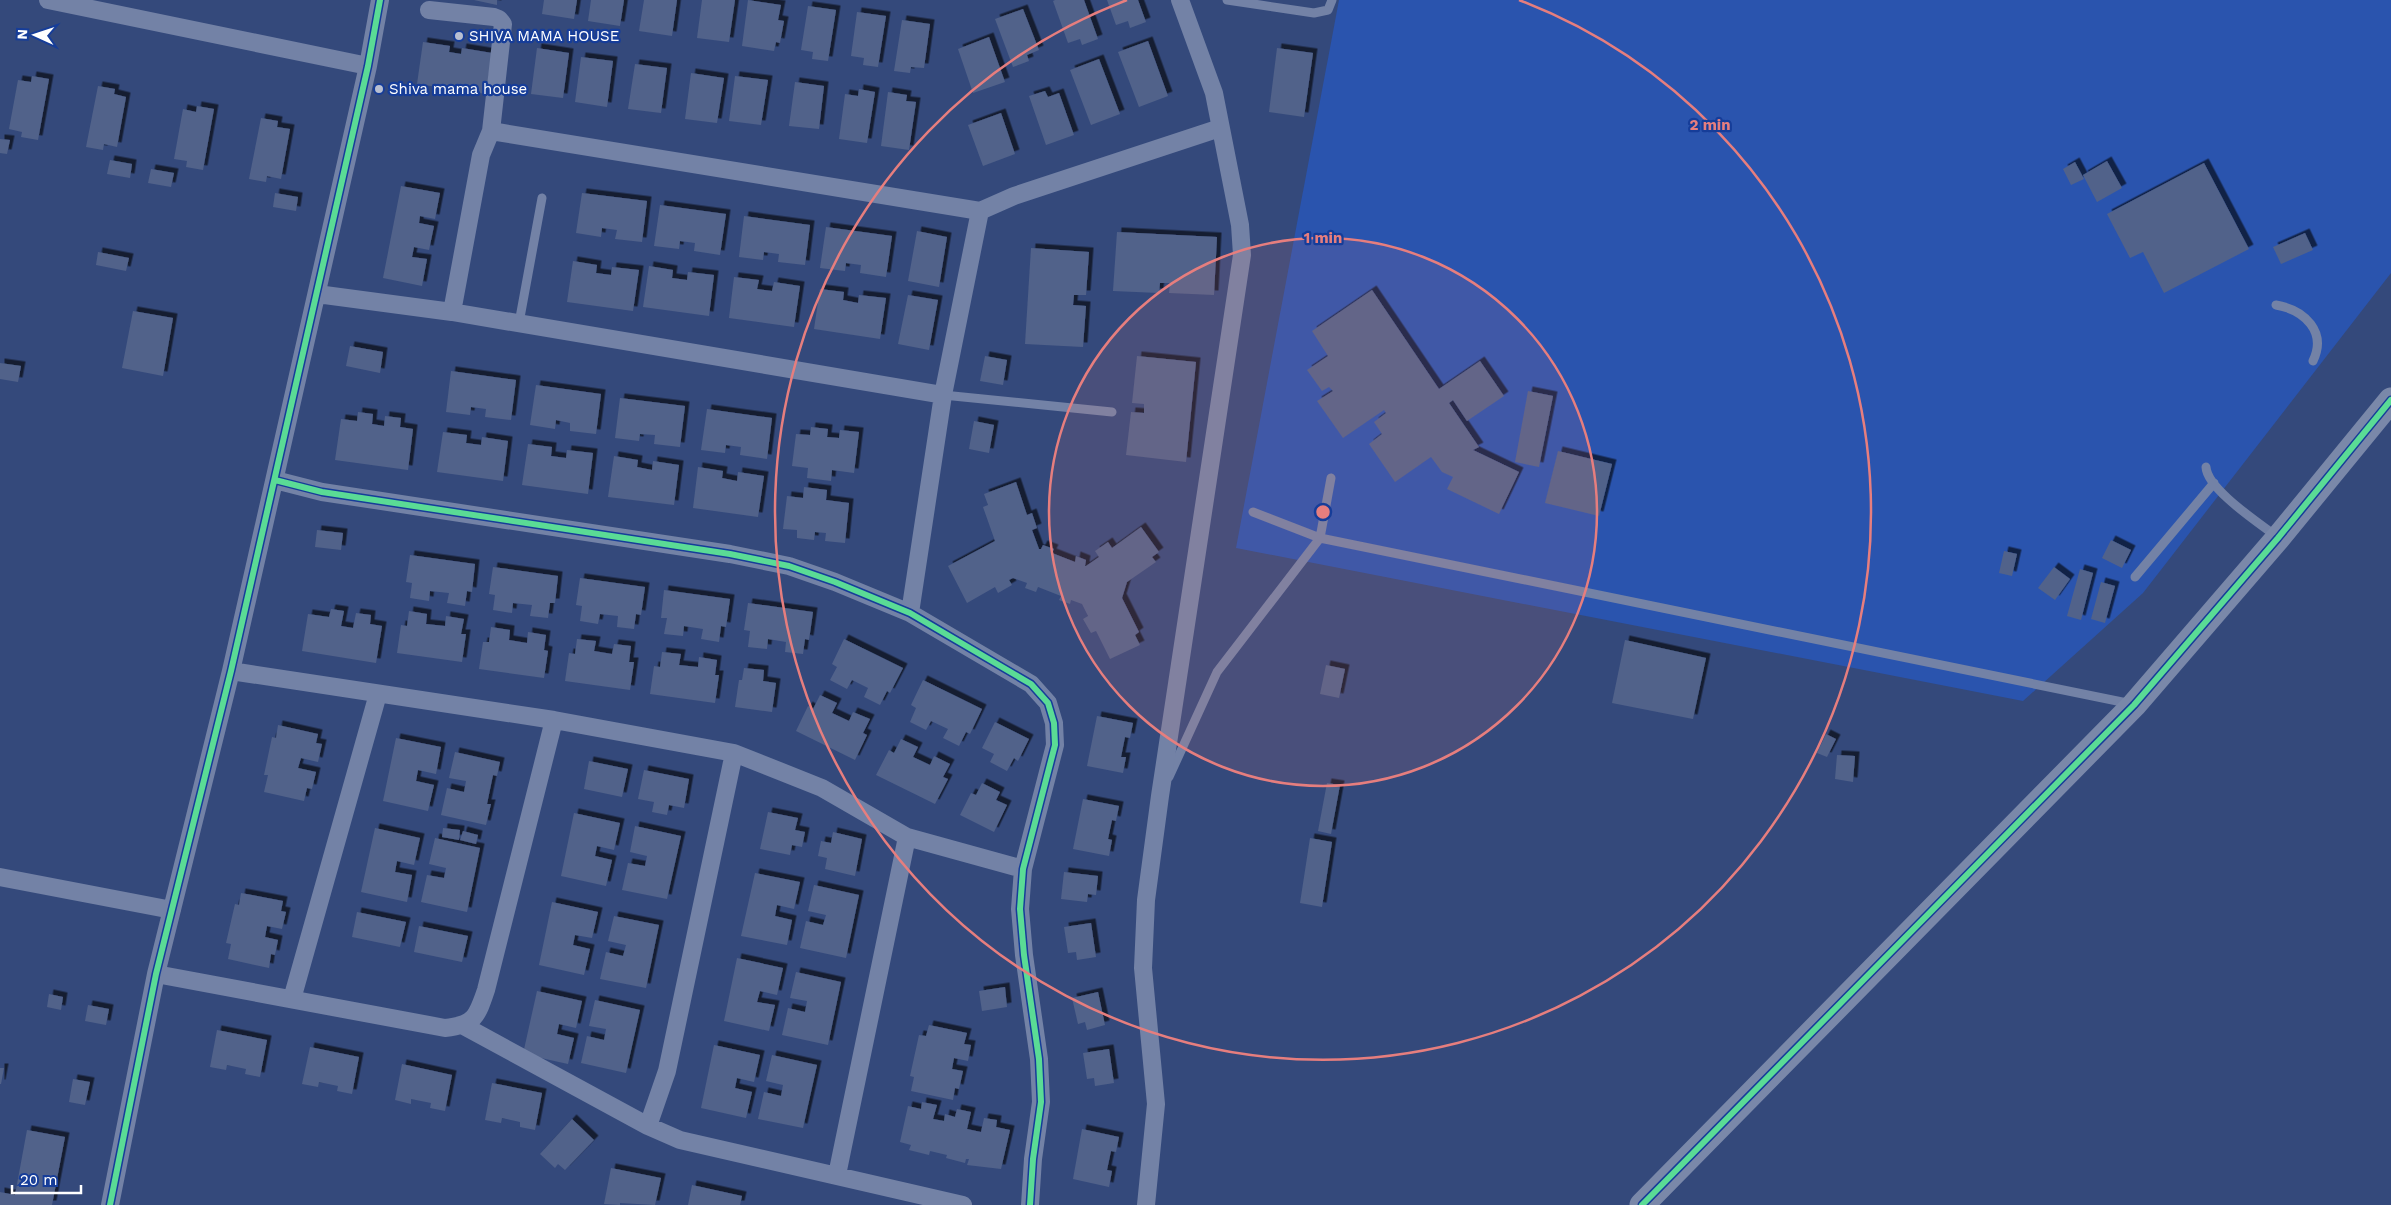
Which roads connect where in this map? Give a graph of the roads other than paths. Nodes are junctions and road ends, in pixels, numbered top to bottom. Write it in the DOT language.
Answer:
graph roads {
  1 [pos="48,0"];
  2 [pos="380,0"];
  3 [pos="1180,0"];
  4 [pos="1227,0"];
  5 [pos="1332,0"];
  6 [pos="429,10"];
  7 [pos="368,66"];
  8 [pos="1220,128"];
  9 [pos="492,131"];
  10 [pos="542,198"];
  11 [pos="980,211"];
  12 [pos="317,294"];
  13 [pos="2276,305"];
  14 [pos="452,312"];
  15 [pos="519,323"];
  16 [pos="2313,361"];
  17 [pos="943,394"];
  18 [pos="2391,400"];
  19 [pos="1112,412"];
  20 [pos="2206,467"];
  21 [pos="1331,478"];
  22 [pos="276,480"];
  23 [pos="2214,483"];
  24 [pos="1253,512"];
  25 [pos="1320,538"];
  26 [pos="2278,538"];
  27 [pos="2135,576"];
  28 [pos="910,613"];
  29 [pos="231,671"];
  30 [pos="378,694"];
  31 [pos="2134,705"];
  32 [pos="554,720"];
  33 [pos="734,753"];
  34 [pos="1160,796"];
  35 [pos="906,837"];
  36 [pos="1023,869"];
  37 [pos="0,877"];
  38 [pos="172,910"];
  39 [pos="156,974"];
  40 [pos="292,999"];
  41 [pos="464,1026"];
  42 [pos="648,1126"];
  43 [pos="837,1175"];
  44 [pos="110,1205"];
  45 [pos="963,1205"];
  46 [pos="1030,1205"];
  47 [pos="1146,1205"];
  48 [pos="1642,1205"];
  1 -- 7 [label="street"];
  2 -- 7 [label="street"];
  3 -- 8 [label="street"];
  4 -- 5 [label="lane"];
  6 -- 9 [label="street"];
  7 -- 12 [label="street"];
  8 -- 11 [label="street"];
  8 -- 34 [label="street"];
  9 -- 11 [label="street"];
  9 -- 14 [label="street"];
  10 -- 15 [label="lane"];
  11 -- 17 [label="street"];
  12 -- 14 [label="street"];
  12 -- 22 [label="street"];
  13 -- 16 [label="lane"];
  14 -- 15 [label="street"];
  15 -- 17 [label="street"];
  17 -- 19 [label="lane"];
  17 -- 28 [label="street"];
  18 -- 26 [label="street"];
  20 -- 23 [label="lane"];
  21 -- 25 [label="lane"];
  22 -- 28 [label="street"];
  22 -- 29 [label="street"];
  23 -- 26 [label="lane"];
  23 -- 27 [label="lane"];
  24 -- 25 [label="lane"];
  25 -- 31 [label="lane"];
  25 -- 34 [label="lane"];
  26 -- 31 [label="street"];
  28 -- 36 [label="street"];
  29 -- 30 [label="street"];
  29 -- 38 [label="street"];
  30 -- 32 [label="street"];
  30 -- 40 [label="street"];
  31 -- 48 [label="street"];
  32 -- 33 [label="street"];
  32 -- 41 [label="street"];
  33 -- 35 [label="street"];
  33 -- 42 [label="street"];
  34 -- 47 [label="street"];
  35 -- 36 [label="street"];
  35 -- 43 [label="street"];
  36 -- 46 [label="street"];
  37 -- 38 [label="street"];
  38 -- 39 [label="street"];
  39 -- 40 [label="street"];
  39 -- 44 [label="street"];
  40 -- 41 [label="street"];
  41 -- 42 [label="street"];
  42 -- 43 [label="street"];
  43 -- 45 [label="street"];
}
